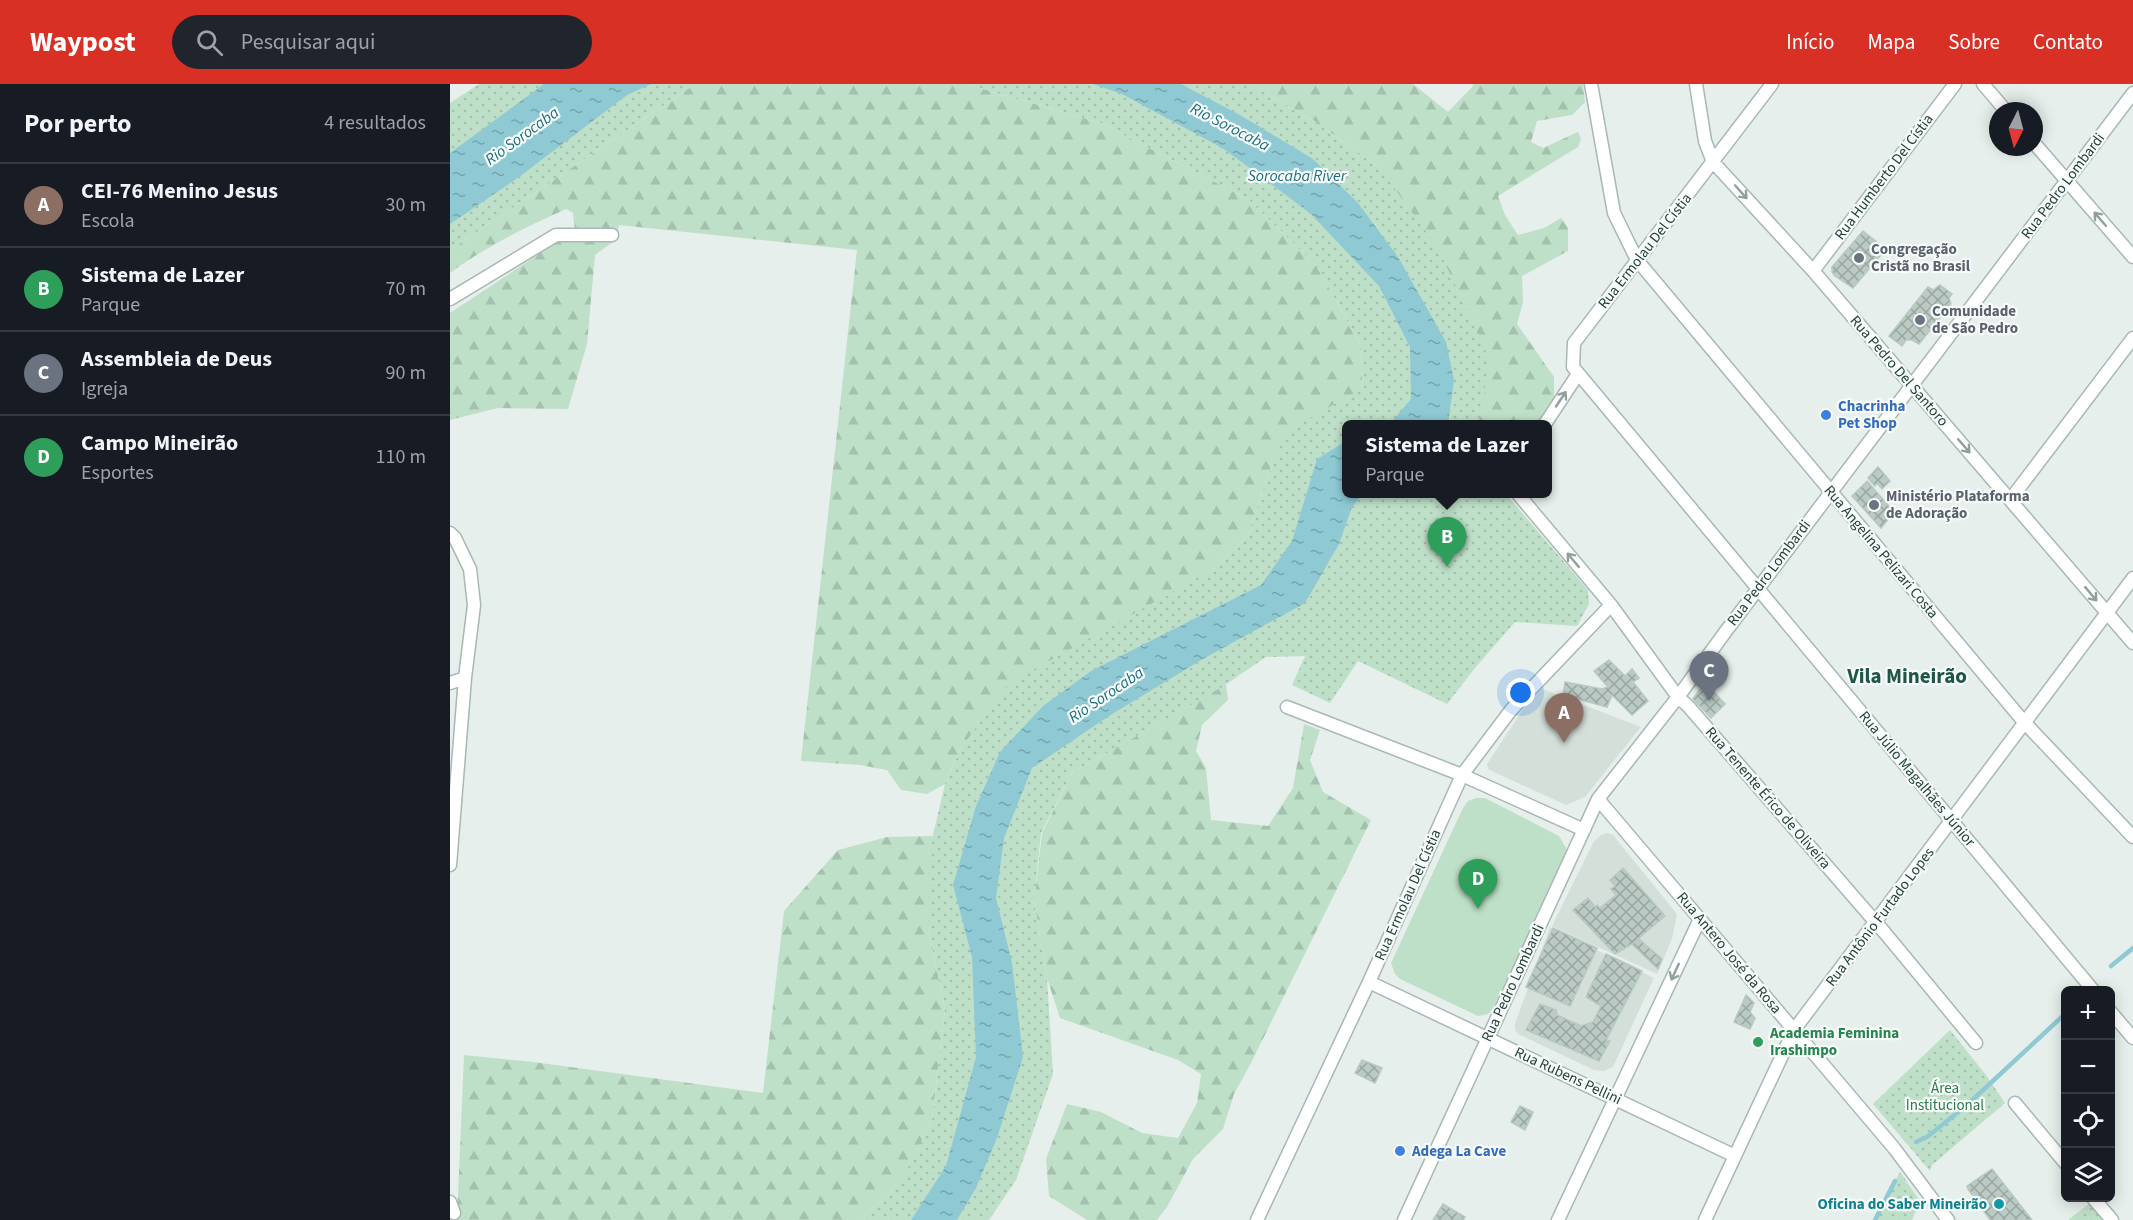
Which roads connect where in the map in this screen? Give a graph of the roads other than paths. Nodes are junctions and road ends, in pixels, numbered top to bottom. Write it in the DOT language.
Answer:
graph roads {
  1 [pos="1591,84"];
  2 [pos="1696,84"];
  3 [pos="1772,84"];
  4 [pos="1955,84"];
  5 [pos="1983,84"];
  6 [pos="2133,93"];
  7 [pos="1998,102"];
  8 [pos="2043,154"];
  9 [pos="1713,162"];
  10 [pos="2066,181"];
  11 [pos="612,235"];
  12 [pos="2133,257"];
  13 [pos="1637,260"];
  14 [pos="1813,271"];
  15 [pos="450,299"];
  16 [pos="2133,338"];
  17 [pos="1578,374"];
  18 [pos="1911,386"];
  19 [pos="1548,420"];
  20 [pos="1831,492"];
  21 [pos="1521,498"];
  22 [pos="2010,500"];
  23 [pos="450,533"];
  24 [pos="2133,578"];
  25 [pos="1758,588"];
  26 [pos="1611,605"];
  27 [pos="2107,613"];
  28 [pos="2133,643"];
  29 [pos="465,678"];
  30 [pos="450,683"];
  31 [pos="1678,697"];
  32 [pos="1287,707"];
  33 [pos="2024,723"];
  34 [pos="1462,775"];
  35 [pos="1598,799"];
  36 [pos="1952,822"];
  37 [pos="1584,831"];
  38 [pos="2133,837"];
  39 [pos="450,865"];
  40 [pos="1700,919"];
  41 [pos="1875,923"];
  42 [pos="1369,982"];
  43 [pos="2090,986"];
  44 [pos="2115,1017"];
  45 [pos="1794,1030"];
  46 [pos="1488,1038"];
  47 [pos="2133,1038"];
  48 [pos="1976,1043"];
  49 [pos="1616,1099"];
  50 [pos="2014,1104"];
  51 [pos="1735,1156"];
  52 [pos="2061,1158"];
  53 [pos="2097,1202"];
  54 [pos="1257,1220"];
  55 [pos="1404,1220"];
  56 [pos="1558,1220"];
  57 [pos="1705,1220"];
  58 [pos="1948,1220"];
  59 [pos="2112,1220"];
  1 -- 13 [label="street, Rua Angelina Pelizari Costa"];
  2 -- 9 [label="street, Rua Pedro Del Santoro"];
  3 -- 9 [label="street, Rua Ermolau Del Cístia"];
  4 -- 14 [label="street, Rua Humberto Del Cístia"];
  5 -- 7 [label="street"];
  6 -- 10 [label="street, Rua Pedro Lombardi"];
  8 -- 10 [label="street"];
  9 -- 13 [label="street, Rua Ermolau Del Cístia"];
  9 -- 14 [label="street, Rua Pedro Del Santoro, one-way"];
  12 -- 10 [label="street, one-way"];
  10 -- 18 [label="street, Rua Pedro Lombardi"];
  11 -- 15 [label="street"];
  13 -- 17 [label="street, Rua Ermolau Del Cístia"];
  13 -- 20 [label="street, Rua Angelina Pelizari Costa"];
  14 -- 18 [label="street, Rua Pedro Del Santoro"];
  16 -- 22 [label="street"];
  19 -- 17 [label="street, one-way"];
  17 -- 25 [label="street, Rua Júlio Magalhães Júnior"];
  18 -- 20 [label="street, Rua Pedro Lombardi"];
  18 -- 22 [label="street, Rua Pedro Del Santoro, one-way"];
  20 -- 25 [label="street, Rua Pedro Lombardi"];
  20 -- 33 [label="street, Rua Angelina Pelizari Costa"];
  26 -- 21 [label="street, Rua Tenente Érico de Oliveira, one-way"];
  22 -- 27 [label="street, Rua Pedro Del Santoro, one-way"];
  23 -- 29 [label="street"];
  24 -- 27 [label="street, Rua Antônio Furtado Lopes"];
  25 -- 31 [label="street, Rua Pedro Lombardi"];
  25 -- 36 [label="street, Rua Júlio Magalhães Júnior"];
  26 -- 31 [label="street, Rua Tenente Érico de Oliveira"];
  26 -- 34 [label="street, Rua Ermolau Del Cístia"];
  27 -- 28 [label="street, Rua Pedro Del Santoro"];
  27 -- 33 [label="street, Rua Antônio Furtado Lopes"];
  29 -- 30 [label="street"];
  29 -- 39 [label="street"];
  31 -- 35 [label="street, Rua Pedro Lombardi"];
  31 -- 41 [label="street, Rua Tenente Érico de Oliveira"];
  32 -- 34 [label="street"];
  33 -- 36 [label="street, Rua Antônio Furtado Lopes"];
  33 -- 38 [label="street, Rua Angelina Pelizari Costa"];
  34 -- 37 [label="street"];
  34 -- 42 [label="street, Rua Ermolau Del Cístia"];
  35 -- 37 [label="street, Rua Pedro Lombardi"];
  35 -- 40 [label="street, Rua Antero José da Rosa"];
  36 -- 41 [label="street, Rua Antônio Furtado Lopes"];
  36 -- 43 [label="street, Rua Júlio Magalhães Júnior"];
  37 -- 46 [label="street, Rua Pedro Lombardi"];
  40 -- 45 [label="street, Rua Antero José da Rosa"];
  40 -- 49 [label="street, one-way"];
  41 -- 45 [label="street, Rua Antônio Furtado Lopes"];
  41 -- 48 [label="street, Rua Tenente Érico de Oliveira"];
  42 -- 46 [label="street, Rua Rubens Pellini"];
  42 -- 54 [label="street, Rua Ermolau Del Cístia"];
  44 -- 47 [label="street"];
  45 -- 51 [label="street, Rua Antônio Furtado Lopes"];
  45 -- 58 [label="street, Rua Antero José da Rosa"];
  46 -- 49 [label="street, Rua Rubens Pellini"];
  46 -- 55 [label="street, Rua Pedro Lombardi"];
  49 -- 51 [label="street, Rua Rubens Pellini"];
  49 -- 56 [label="street"];
  50 -- 52 [label="street"];
  51 -- 57 [label="street, Rua Antônio Furtado Lopes"];
  53 -- 59 [label="street"];
}
